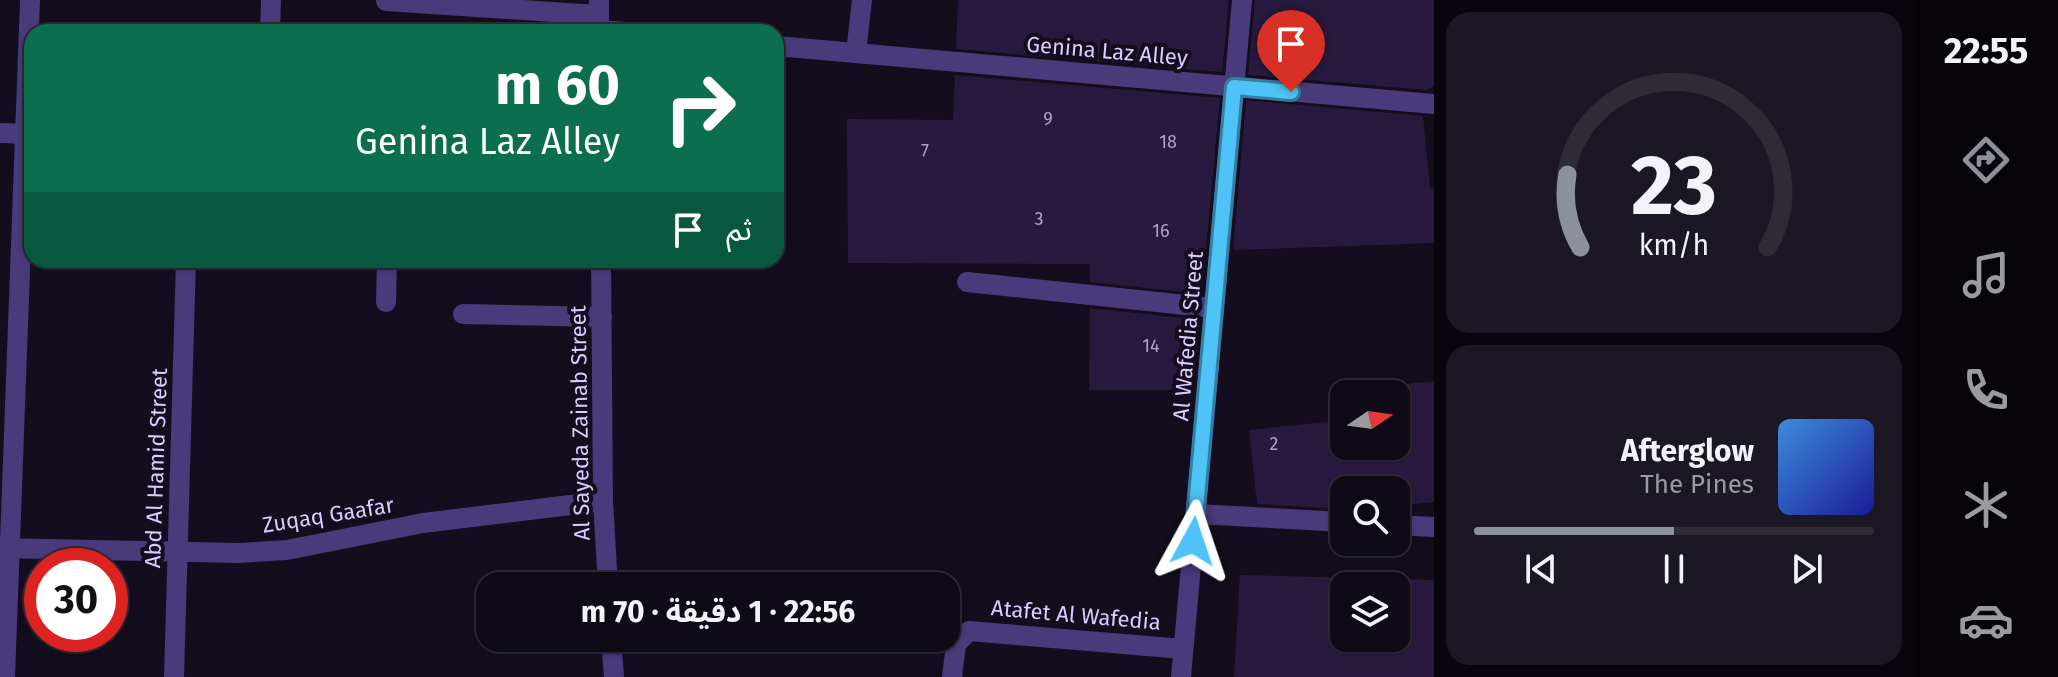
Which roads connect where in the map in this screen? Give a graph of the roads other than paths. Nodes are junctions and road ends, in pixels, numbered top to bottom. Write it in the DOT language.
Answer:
graph roads {
  1 [pos="30,0"];
  2 [pos="271,0"];
  3 [pos="862,0"];
  4 [pos="1242,0"];
  5 [pos="386,1"];
  6 [pos="599,19"];
  7 [pos="30,24"];
  8 [pos="270,24"];
  9 [pos="784,47"];
  10 [pos="856,53"];
  11 [pos="1234,87"];
  12 [pos="1434,104"];
  13 [pos="0,133"];
  14 [pos="24,134"];
  15 [pos="24,206"];
  16 [pos="186,268"];
  17 [pos="387,268"];
  18 [pos="601,268"];
  19 [pos="967,282"];
  20 [pos="386,302"];
  21 [pos="1214,308"];
  22 [pos="463,314"];
  23 [pos="602,317"];
  24 [pos="603,501"];
  25 [pos="1196,514"];
  26 [pos="1330,521"];
  27 [pos="1410,526"];
  28 [pos="1434,527"];
  29 [pos="5,548"];
  30 [pos="178,549"];
  31 [pos="607,572"];
  32 [pos="1183,649"];
  33 [pos="612,652"];
  34 [pos="5,677"];
  35 [pos="174,677"];
  36 [pos="614,677"];
  37 [pos="952,677"];
  38 [pos="1181,677"];
  1 -- 7 [label="street"];
  2 -- 8 [label="street"];
  3 -- 10 [label="street"];
  4 -- 11 [label="street, Al Wafedia Street"];
  5 -- 6 [label="street"];
  9 -- 10 [label="street, Genina Laz Alley"];
  10 -- 11 [label="street, Genina Laz Alley"];
  11 -- 12 [label="street, Genina Laz Alley"];
  11 -- 21 [label="street, Al Wafedia Street"];
  13 -- 14 [label="street"];
  15 -- 29 [label="street"];
  16 -- 30 [label="street, Abd Al Hamid Street"];
  17 -- 20 [label="street"];
  18 -- 23 [label="street, Al Sayeda Zainab Street"];
  19 -- 21 [label="street"];
  21 -- 25 [label="street, Al Wafedia Street"];
  22 -- 23 [label="street"];
  23 -- 24 [label="street, Al Sayeda Zainab Street"];
  24 -- 30 [label="street, Zuqaq Gaafar"];
  24 -- 31 [label="street, Al Sayeda Zainab Street"];
  25 -- 26 [label="street"];
  25 -- 32 [label="street, Al Wafedia Street"];
  27 -- 28 [label="street"];
  29 -- 30 [label="street, Zuqaq Gaafar"];
  29 -- 34 [label="street"];
  30 -- 35 [label="street, Abd Al Hamid Street"];
  32 -- 37 [label="street, Atafet Al Wafedia"];
  32 -- 38 [label="street, Al Wafedia Street"];
  33 -- 36 [label="street"];
}
